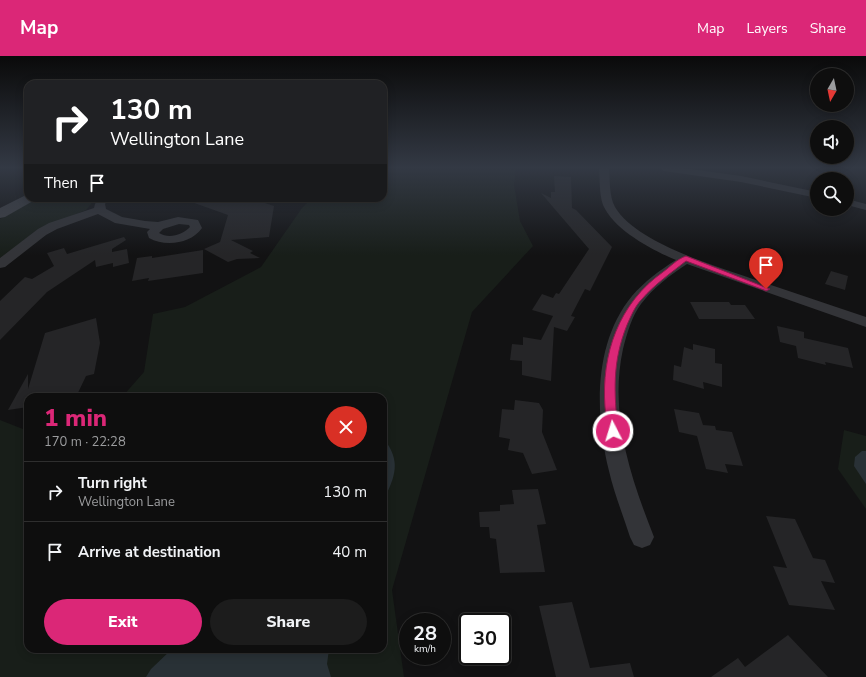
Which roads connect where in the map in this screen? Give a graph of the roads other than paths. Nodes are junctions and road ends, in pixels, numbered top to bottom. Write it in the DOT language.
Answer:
graph roads {
  1 [pos="13,197"];
  2 [pos="607,197"];
  3 [pos="24,200"];
  4 [pos="101,202"];
  5 [pos="0,204"];
  6 [pos="854,204"];
  7 [pos="866,207"];
  8 [pos="100,210"];
  9 [pos="0,214"];
  10 [pos="159,226"];
  11 [pos="686,258"];
  12 [pos="0,264"];
  13 [pos="866,322"];
  14 [pos="642,537"];
  1 -- 5 [label="main road"];
  2 -- 11 [label="street"];
  3 -- 9 [label="main road"];
  4 -- 8 [label="street"];
  6 -- 7 [label="street"];
  8 -- 10 [label="street"];
  8 -- 12 [label="street"];
  11 -- 13 [label="street"];
  11 -- 14 [label="street"];
}
